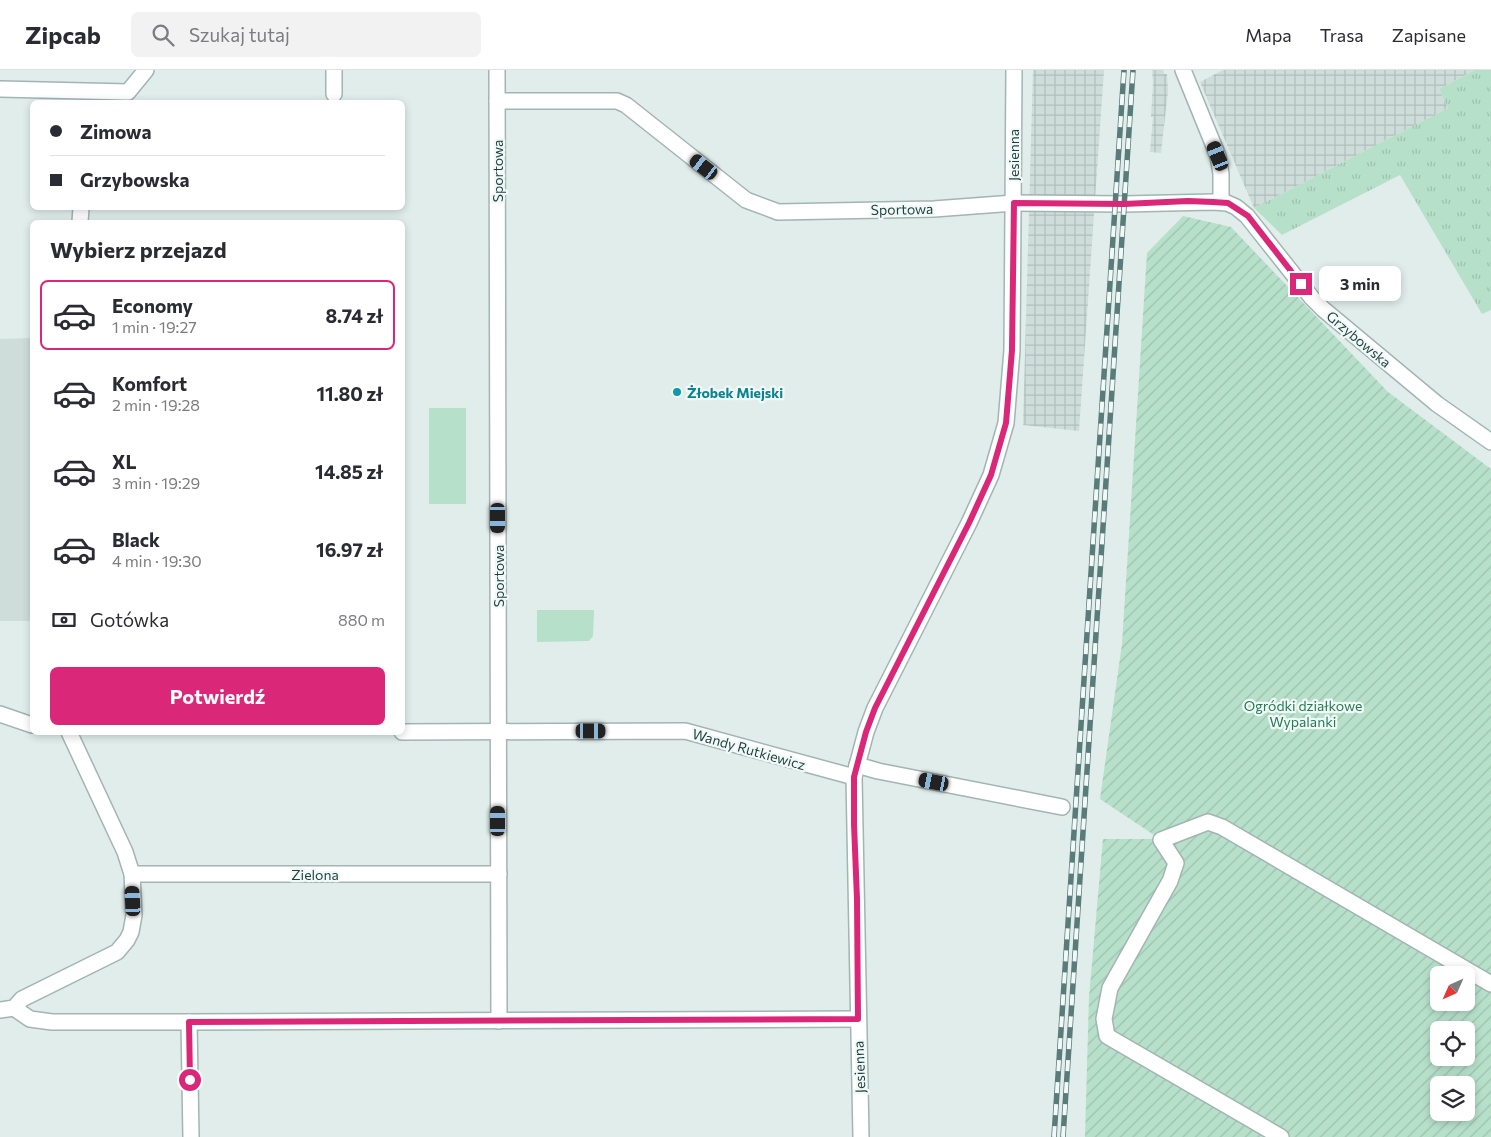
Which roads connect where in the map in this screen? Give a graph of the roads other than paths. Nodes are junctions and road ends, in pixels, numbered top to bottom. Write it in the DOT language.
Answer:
graph roads {
  1 [pos="146,70"];
  2 [pos="334,70"];
  3 [pos="497,70"];
  4 [pos="1014,70"];
  5 [pos="1184,70"];
  6 [pos="0,89"];
  7 [pos="334,94"];
  8 [pos="83,96"];
  9 [pos="123,97"];
  10 [pos="497,101"];
  11 [pos="1221,202"];
  12 [pos="1014,203"];
  13 [pos="1491,442"];
  14 [pos="0,714"];
  15 [pos="30,724"];
  16 [pos="405,732"];
  17 [pos="498,732"];
  18 [pos="70,735"];
  19 [pos="855,771"];
  20 [pos="1062,806"];
  21 [pos="132,874"];
  22 [pos="498,874"];
  23 [pos="1491,984"];
  24 [pos="7,1009"];
  25 [pos="858,1019"];
  26 [pos="499,1021"];
  27 [pos="189,1022"];
  28 [pos="191,1137"];
  29 [pos="861,1137"];
  30 [pos="1281,1137"];
  1 -- 9 [label="street"];
  2 -- 7 [label="street"];
  3 -- 10 [label="street, Sportowa"];
  4 -- 12 [label="street, Jesienna"];
  5 -- 11 [label="street"];
  6 -- 8 [label="street"];
  8 -- 9 [label="street"];
  10 -- 12 [label="street, Sportowa"];
  10 -- 17 [label="street, Sportowa"];
  11 -- 12 [label="street, Grzybowska"];
  11 -- 13 [label="street, Grzybowska"];
  12 -- 19 [label="street, Jesienna"];
  14 -- 15 [label="street"];
  16 -- 17 [label="street, Wandy Rutkiewicz"];
  17 -- 19 [label="street, Wandy Rutkiewicz"];
  17 -- 22 [label="street, Sportowa"];
  18 -- 21 [label="street"];
  19 -- 20 [label="street, Wandy Rutkiewicz"];
  19 -- 25 [label="street, Jesienna"];
  21 -- 22 [label="street, Zielona"];
  21 -- 24 [label="street"];
  22 -- 26 [label="street, Sportowa"];
  23 -- 30 [label="street"];
  24 -- 27 [label="street"];
  25 -- 26 [label="street"];
  25 -- 29 [label="street, Jesienna"];
  26 -- 27 [label="street"];
  27 -- 28 [label="street"];
}
